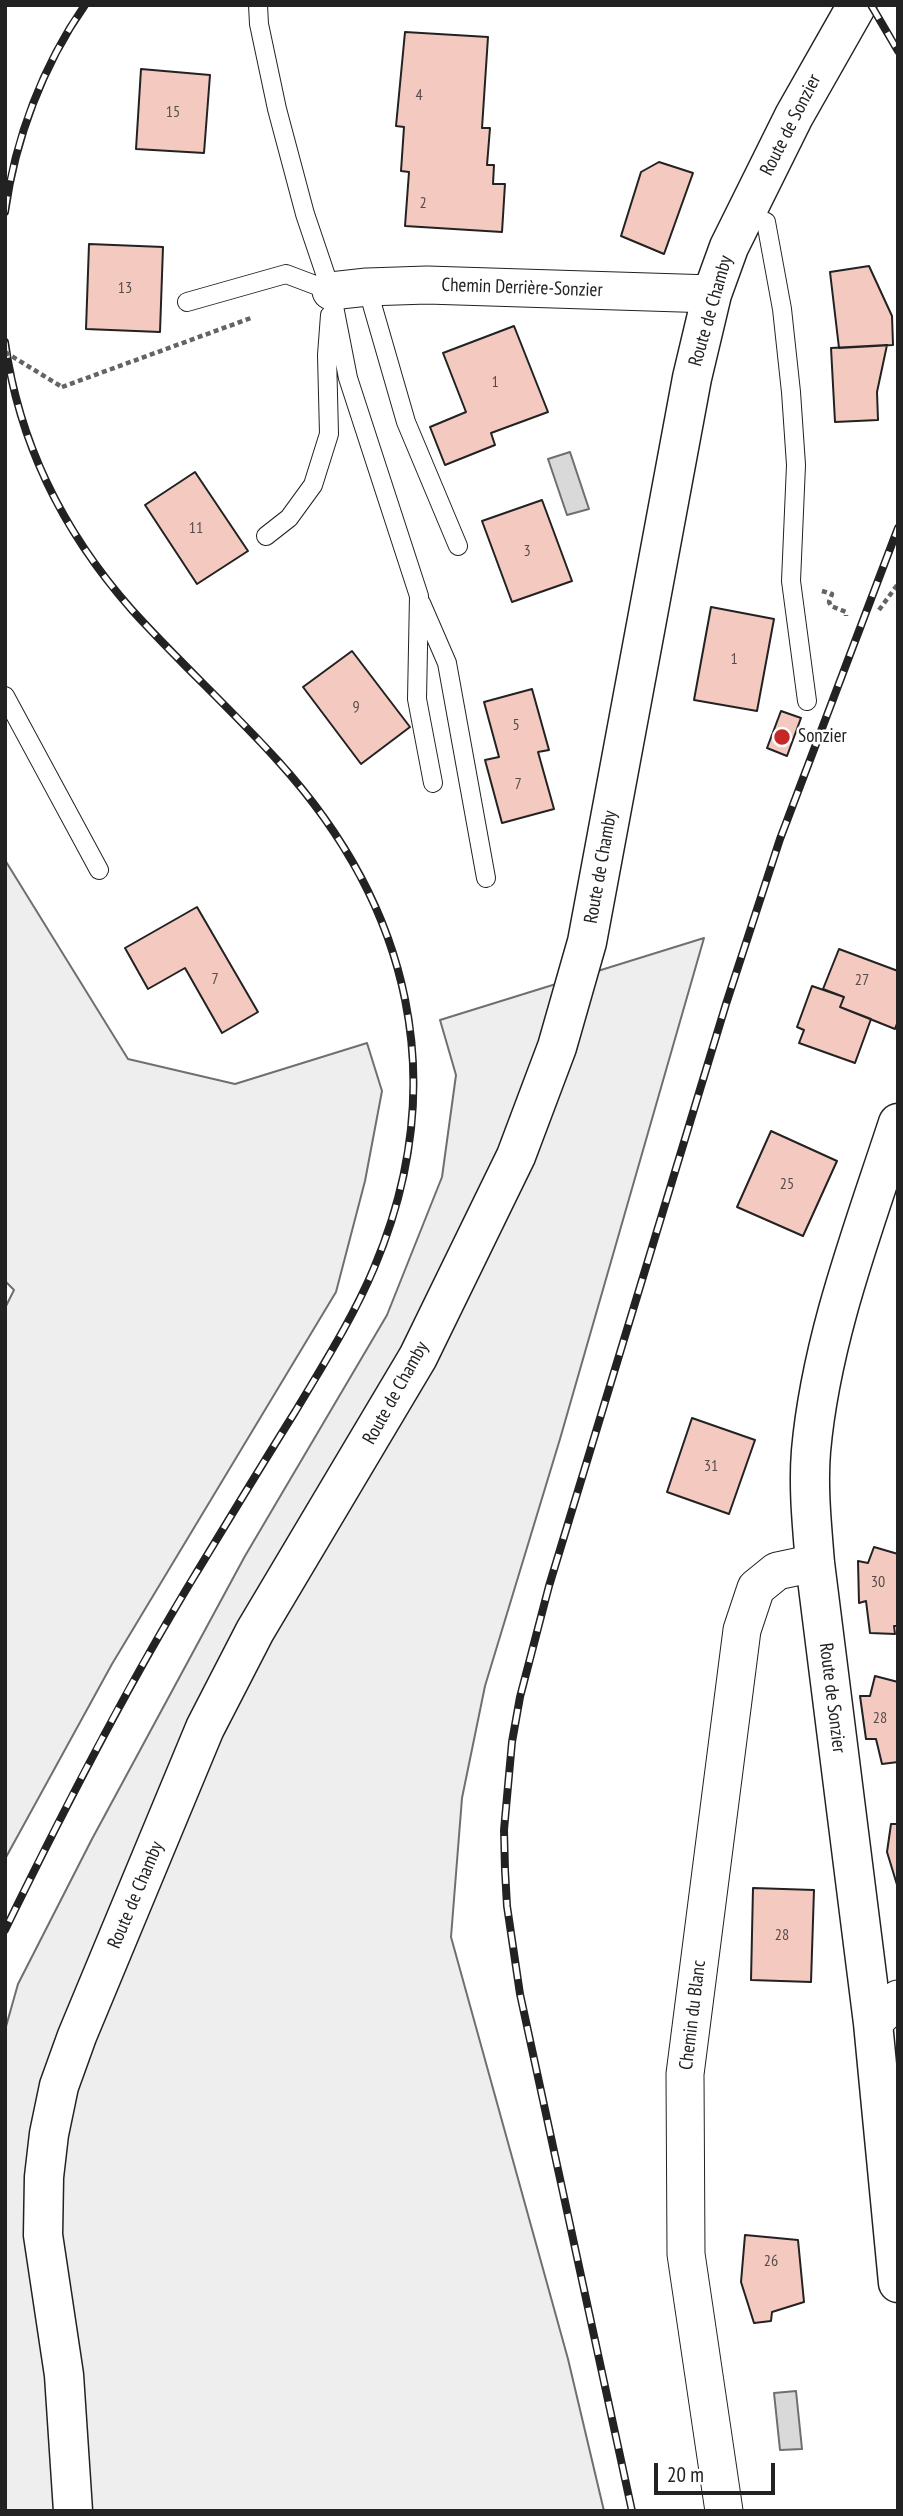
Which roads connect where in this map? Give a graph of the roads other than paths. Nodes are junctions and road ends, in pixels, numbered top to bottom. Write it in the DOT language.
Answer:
graph roads {
  1 [pos="258,5"];
  2 [pos="857,5"];
  3 [pos="746,212"];
  4 [pos="729,247"];
  5 [pos="367,287"];
  6 [pos="331,291"];
  7 [pos="712,294"];
  8 [pos="187,302"];
  9 [pos="266,536"];
  10 [pos="458,546"];
  11 [pos="419,596"];
  12 [pos="5,696"];
  13 [pos="807,701"];
  14 [pos="433,783"];
  15 [pos="99,870"];
  16 [pos="486,878"];
  17 [pos="898,1123"];
  18 [pos="815,1563"];
  19 [pos="885,2011"];
  20 [pos="898,2283"];
  21 [pos="73,2511"];
  22 [pos="724,2511"];
  1 -- 6 [label="lane"];
  2 -- 3 [label="street, Route de Sonzier"];
  3 -- 4 [label="street, Route de Sonzier"];
  3 -- 13 [label="lane"];
  4 -- 7 [label="street, Route de Chamby"];
  5 -- 6 [label="street, Chemin Derrière-Sonzier"];
  5 -- 7 [label="street, Chemin Derrière-Sonzier"];
  5 -- 10 [label="lane"];
  6 -- 8 [label="lane"];
  6 -- 9 [label="lane"];
  6 -- 11 [label="lane"];
  7 -- 21 [label="street, Route de Chamby"];
  11 -- 14 [label="lane"];
  11 -- 16 [label="lane"];
  12 -- 15 [label="lane"];
  17 -- 18 [label="street, Route de Sonzier"];
  18 -- 19 [label="street, Route de Sonzier"];
  18 -- 22 [label="street, Chemin du Blanc"];
  19 -- 20 [label="street, Route de Sonzier"];
}
